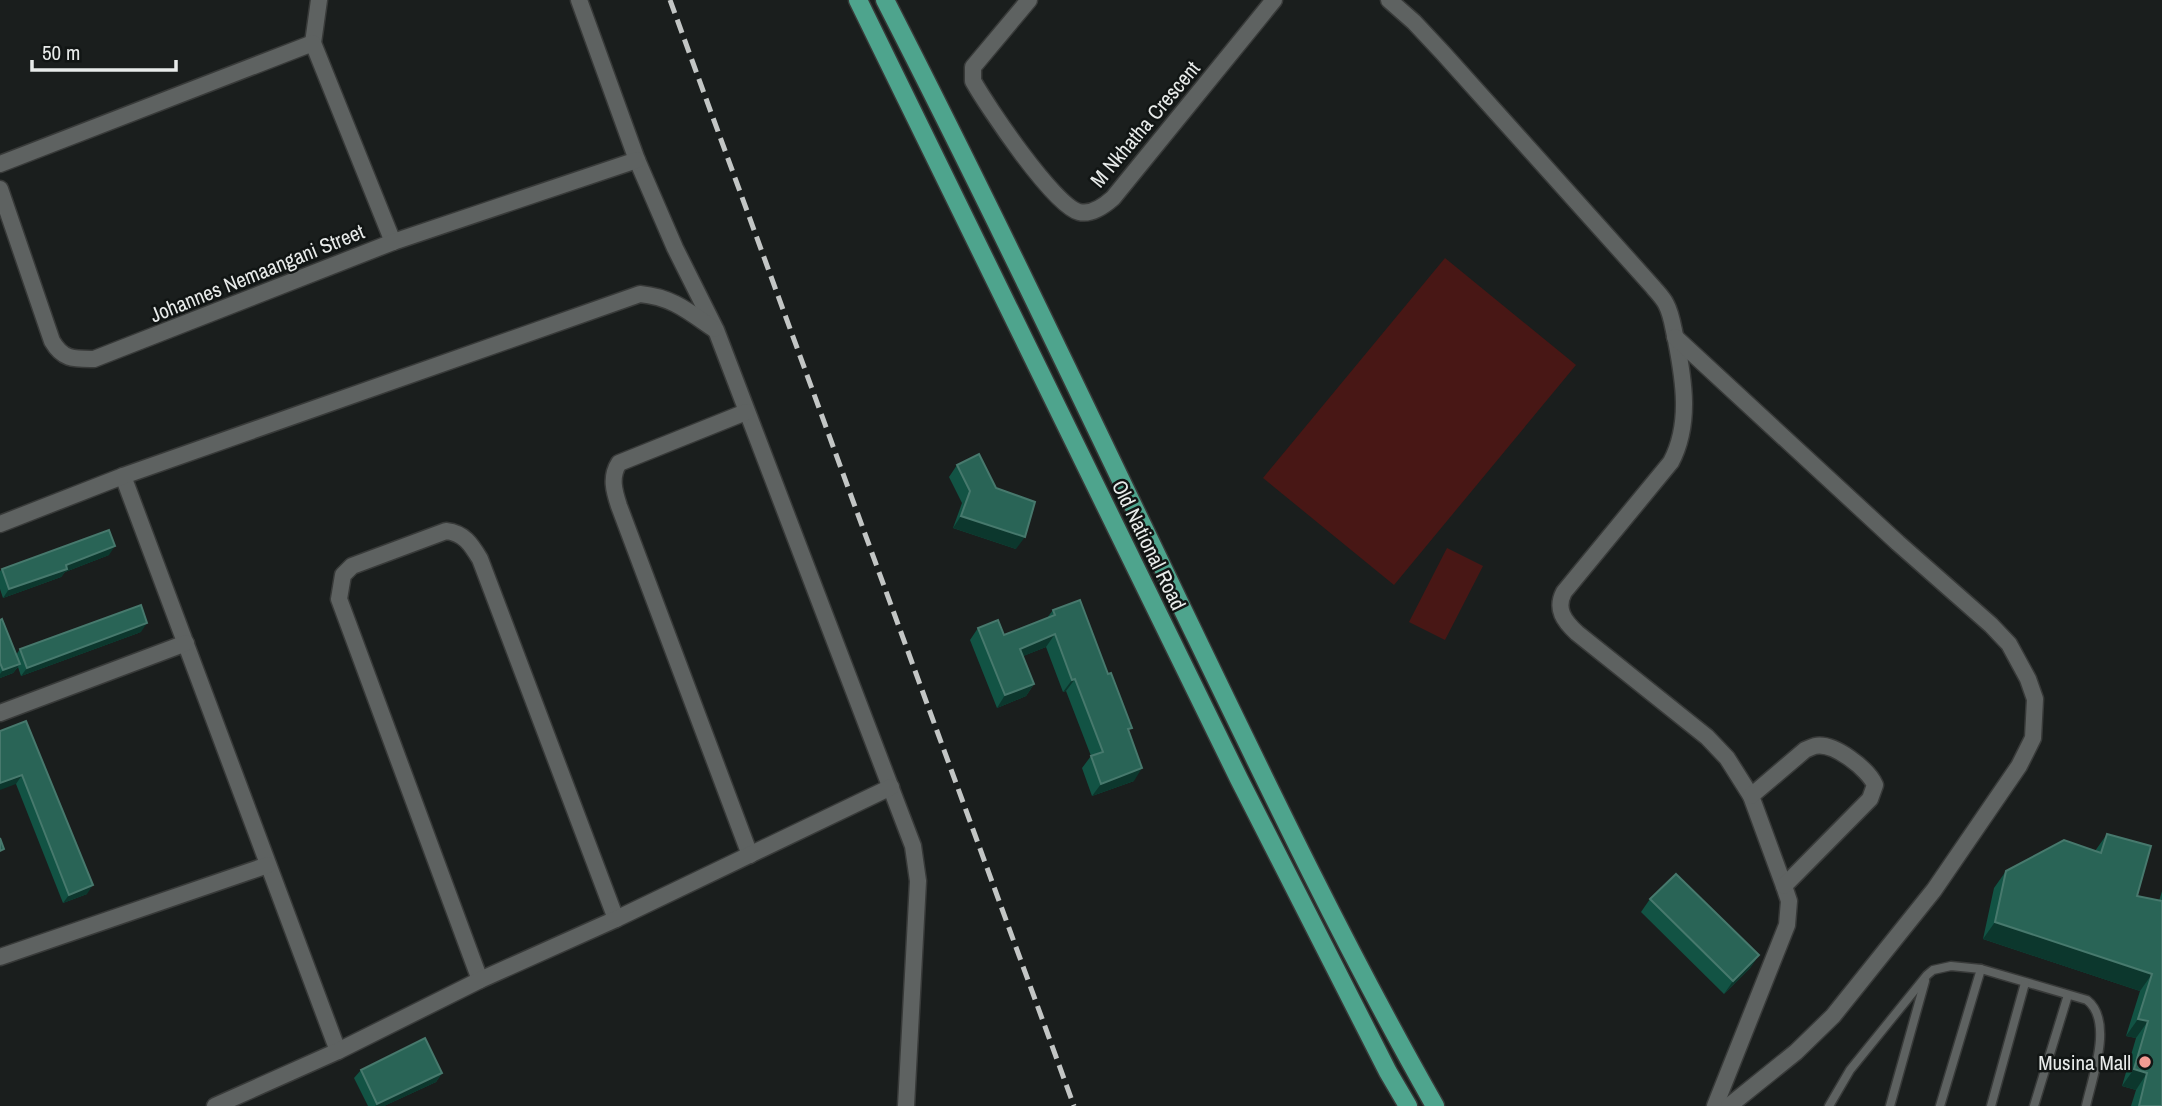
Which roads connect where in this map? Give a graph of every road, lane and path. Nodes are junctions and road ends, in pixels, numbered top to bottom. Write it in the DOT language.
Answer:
graph roads {
  1 [pos="319,0"];
  2 [pos="579,0"];
  3 [pos="858,0"];
  4 [pos="885,0"];
  5 [pos="1029,0"];
  6 [pos="1273,0"];
  7 [pos="1390,0"];
  8 [pos="313,43"];
  9 [pos="637,160"];
  10 [pos="0,164"];
  11 [pos="0,189"];
  12 [pos="393,242"];
  13 [pos="716,330"];
  14 [pos="1675,337"];
  15 [pos="746,412"];
  16 [pos="123,476"];
  17 [pos="0,524"];
  18 [pos="186,643"];
  19 [pos="0,713"];
  20 [pos="891,787"];
  21 [pos="1751,796"];
  22 [pos="750,855"];
  23 [pos="268,864"];
  24 [pos="1784,886"];
  25 [pos="616,919"];
  26 [pos="0,957"];
  27 [pos="1981,970"];
  28 [pos="1927,975"];
  29 [pos="480,980"];
  30 [pos="2025,983"];
  31 [pos="2068,995"];
  32 [pos="338,1051"];
  33 [pos="215,1106"];
  34 [pos="906,1106"];
  35 [pos="1408,1106"];
  36 [pos="1435,1106"];
  37 [pos="1715,1106"];
  38 [pos="1730,1106"];
  39 [pos="1829,1106"];
  40 [pos="1889,1106"];
  41 [pos="1940,1106"];
  42 [pos="1991,1106"];
  43 [pos="2034,1106"];
  44 [pos="2086,1106"];
  1 -- 8 [label="street"];
  2 -- 9 [label="street"];
  3 -- 35 [label="main road, Old National Road"];
  4 -- 36 [label="main road, Old National Road"];
  5 -- 6 [label="street, M Nkhatha Crescent"];
  7 -- 14 [label="street"];
  8 -- 10 [label="street"];
  8 -- 12 [label="street"];
  9 -- 12 [label="street, Johannes Nemaangani Street"];
  9 -- 13 [label="street"];
  11 -- 12 [label="street, Johannes Nemaangani Street"];
  13 -- 15 [label="street"];
  13 -- 16 [label="street"];
  14 -- 21 [label="street"];
  14 -- 38 [label="street"];
  15 -- 20 [label="street"];
  15 -- 22 [label="street"];
  16 -- 17 [label="street"];
  16 -- 18 [label="street"];
  18 -- 19 [label="street"];
  18 -- 23 [label="street"];
  20 -- 22 [label="street"];
  20 -- 34 [label="street"];
  21 -- 24 [label="street"];
  21 -- 24 [label="street"];
  22 -- 25 [label="street"];
  23 -- 26 [label="street"];
  23 -- 32 [label="street"];
  24 -- 37 [label="street"];
  25 -- 29 [label="street"];
  25 -- 29 [label="street"];
  27 -- 28 [label="lane"];
  27 -- 30 [label="lane"];
  27 -- 41 [label="lane"];
  28 -- 39 [label="lane"];
  28 -- 40 [label="lane"];
  29 -- 32 [label="street"];
  30 -- 31 [label="lane"];
  30 -- 42 [label="lane"];
  31 -- 43 [label="lane"];
  31 -- 44 [label="lane"];
  32 -- 33 [label="street"];
}
